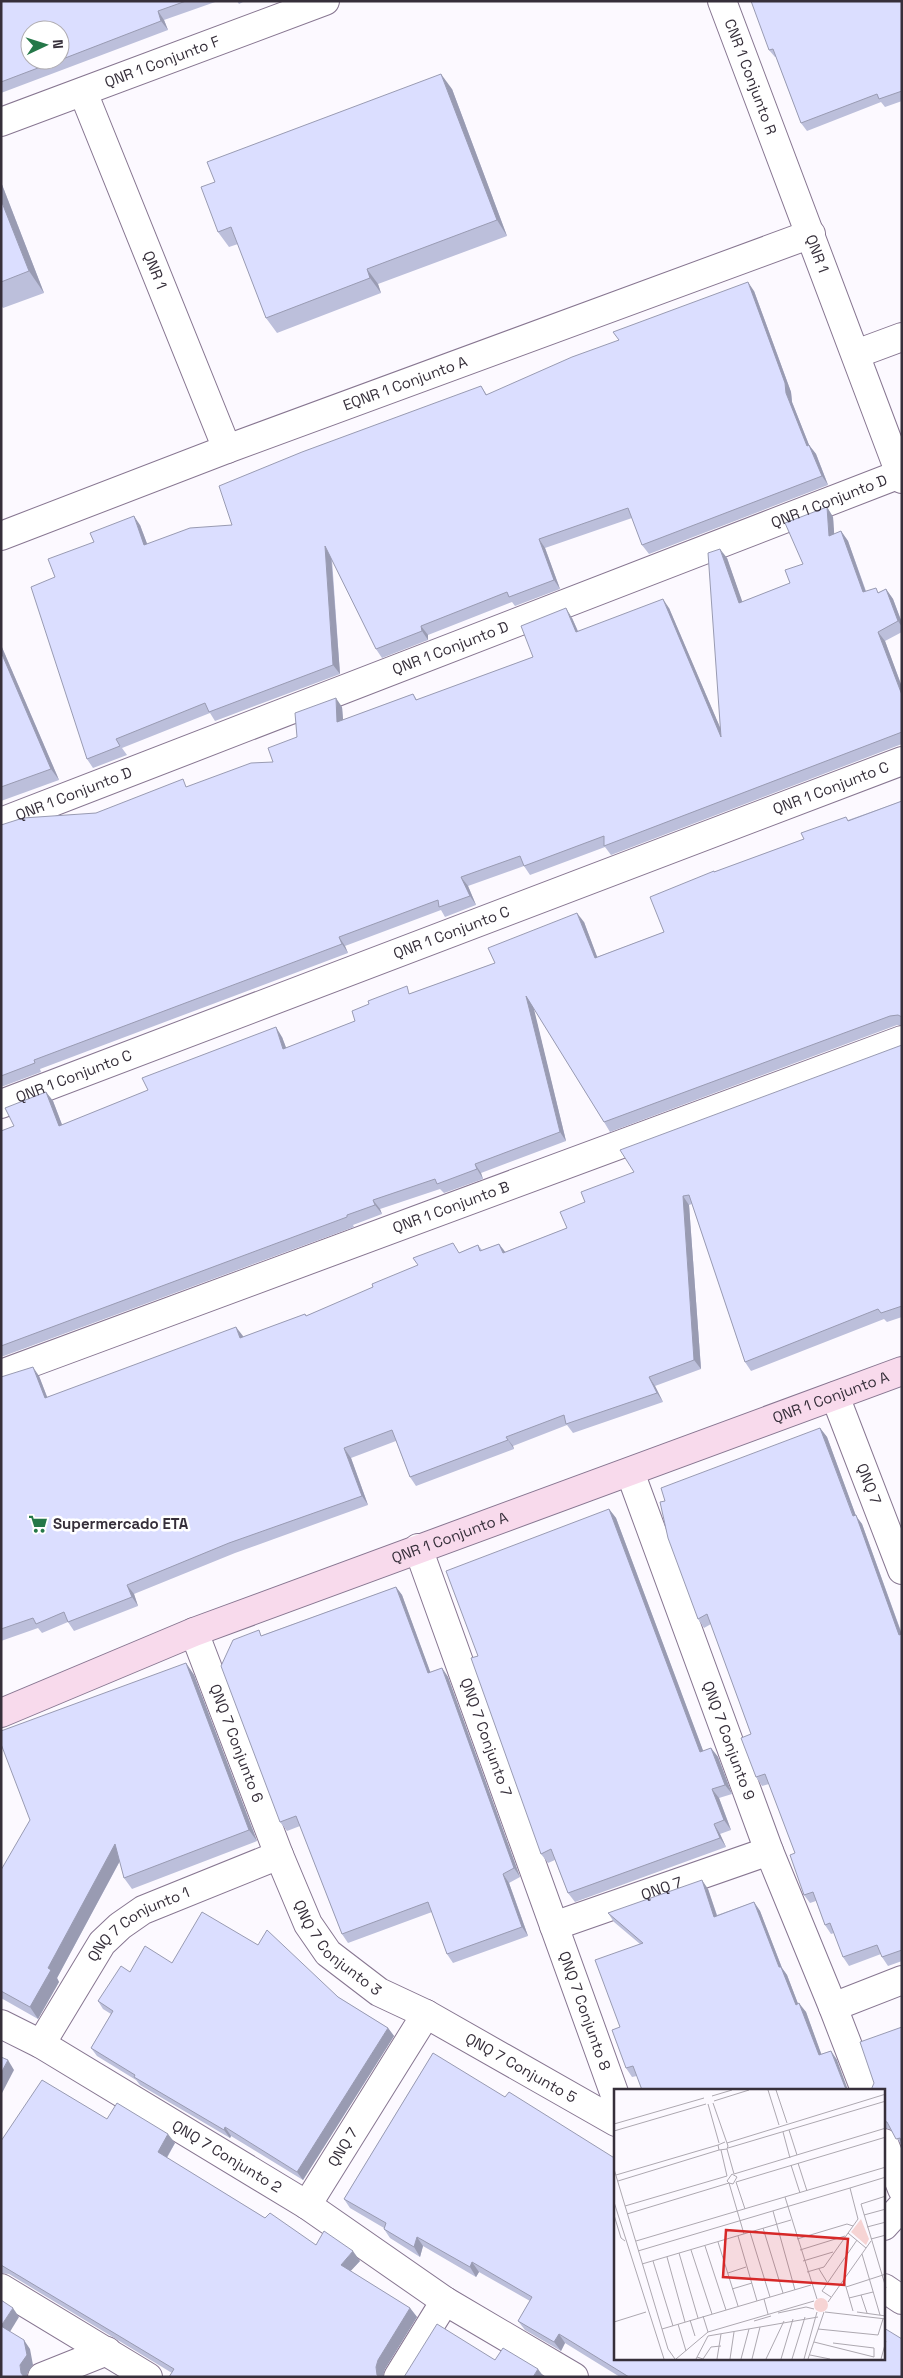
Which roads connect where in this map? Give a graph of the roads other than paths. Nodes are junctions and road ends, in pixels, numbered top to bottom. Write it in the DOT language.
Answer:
graph roads {
  1 [pos="325,1"];
  2 [pos="722,1"];
  3 [pos="83,92"];
  4 [pos="1,122"];
  5 [pos="780,154"];
  6 [pos="812,234"];
  7 [pos="902,337"];
  8 [pos="856,354"];
  9 [pos="227,449"];
  10 [pos="901,477"];
  11 [pos="1,536"];
  12 [pos="902,761"];
  13 [pos="1,822"];
  14 [pos="902,1040"];
  15 [pos="1,1104"];
  16 [pos="902,1371"];
  17 [pos="1,1374"];
  18 [pos="835,1396"];
  19 [pos="630,1472"];
  20 [pos="418,1548"];
  21 [pos="902,1570"];
  22 [pos="194,1632"];
  23 [pos="1,1713"];
  24 [pos="769,1851"];
  25 [pos="279,1855"];
  26 [pos="554,1926"];
  27 [pos="902,1980"];
  28 [pos="834,2008"];
  29 [pos="426,2014"];
  30 [pos="1,2024"];
  31 [pos="41,2044"];
  32 [pos="865,2089"];
  33 [pos="614,2092"];
  34 [pos="614,2121"];
  35 [pos="886,2148"];
  36 [pos="902,2189"];
  37 [pos="307,2205"];
  38 [pos="902,2206"];
  39 [pos="886,2224"];
  40 [pos="1,2288"];
  41 [pos="886,2289"];
  42 [pos="902,2300"];
  43 [pos="445,2301"];
  44 [pos="107,2351"];
  45 [pos="42,2377"];
  46 [pos="148,2377"];
  47 [pos="398,2377"];
  48 [pos="574,2377"];
  1 -- 3 [label="street, QNR 1 Conjunto F"];
  2 -- 5 [label="street, CNR 1 Conjunto R"];
  3 -- 4 [label="street, QNR 1 Conjunto F"];
  3 -- 9 [label="street, QNR 1"];
  5 -- 6 [label="street, QNR 1"];
  6 -- 8 [label="street, QNR 1"];
  6 -- 9 [label="street, EQNR 1 Conjunto A"];
  7 -- 8 [label="street"];
  8 -- 10 [label="street, QNR 1"];
  9 -- 11 [label="street, EQNR 1 Conjunto A"];
  10 -- 13 [label="street, QNR 1 Conjunto D"];
  12 -- 15 [label="street, QNR 1 Conjunto C"];
  14 -- 17 [label="street, QNR 1 Conjunto B"];
  16 -- 18 [label="street, QNR 1 Conjunto A"];
  18 -- 19 [label="street, QNR 1 Conjunto A"];
  18 -- 21 [label="street, QNQ 7"];
  19 -- 20 [label="street, QNR 1 Conjunto A"];
  19 -- 24 [label="street, QNQ 7 Conjunto 9"];
  20 -- 22 [label="street, QNR 1 Conjunto A"];
  20 -- 26 [label="street, QNQ 7 Conjunto 7"];
  22 -- 23 [label="street, QNR 1 Conjunto A"];
  22 -- 25 [label="street, QNQ 7 Conjunto 6"];
  24 -- 26 [label="street, QNQ 7"];
  24 -- 28 [label="street, QNQ 7 Conjunto 9"];
  25 -- 29 [label="street, QNQ 7 Conjunto 3"];
  25 -- 31 [label="street, QNQ 7 Conjunto 1"];
  26 -- 33 [label="street, QNQ 7 Conjunto 8"];
  27 -- 28 [label="street"];
  28 -- 32 [label="street, QNQ 7 Conjunto 9"];
  29 -- 34 [label="street, QNQ 7 Conjunto 5"];
  29 -- 37 [label="street, QNQ 7"];
  30 -- 31 [label="street, QNQ 7 Conjunto 2"];
  31 -- 37 [label="street, QNQ 7 Conjunto 2"];
  35 -- 36 [label="street"];
  37 -- 43 [label="street, QNQ 7 Conjunto 2"];
  38 -- 39 [label="street"];
  40 -- 44 [label="street"];
  41 -- 42 [label="street"];
  43 -- 47 [label="street"];
  43 -- 48 [label="street, QNQ 7 Conjunto 2"];
  44 -- 45 [label="street"];
  44 -- 46 [label="street"];
}
